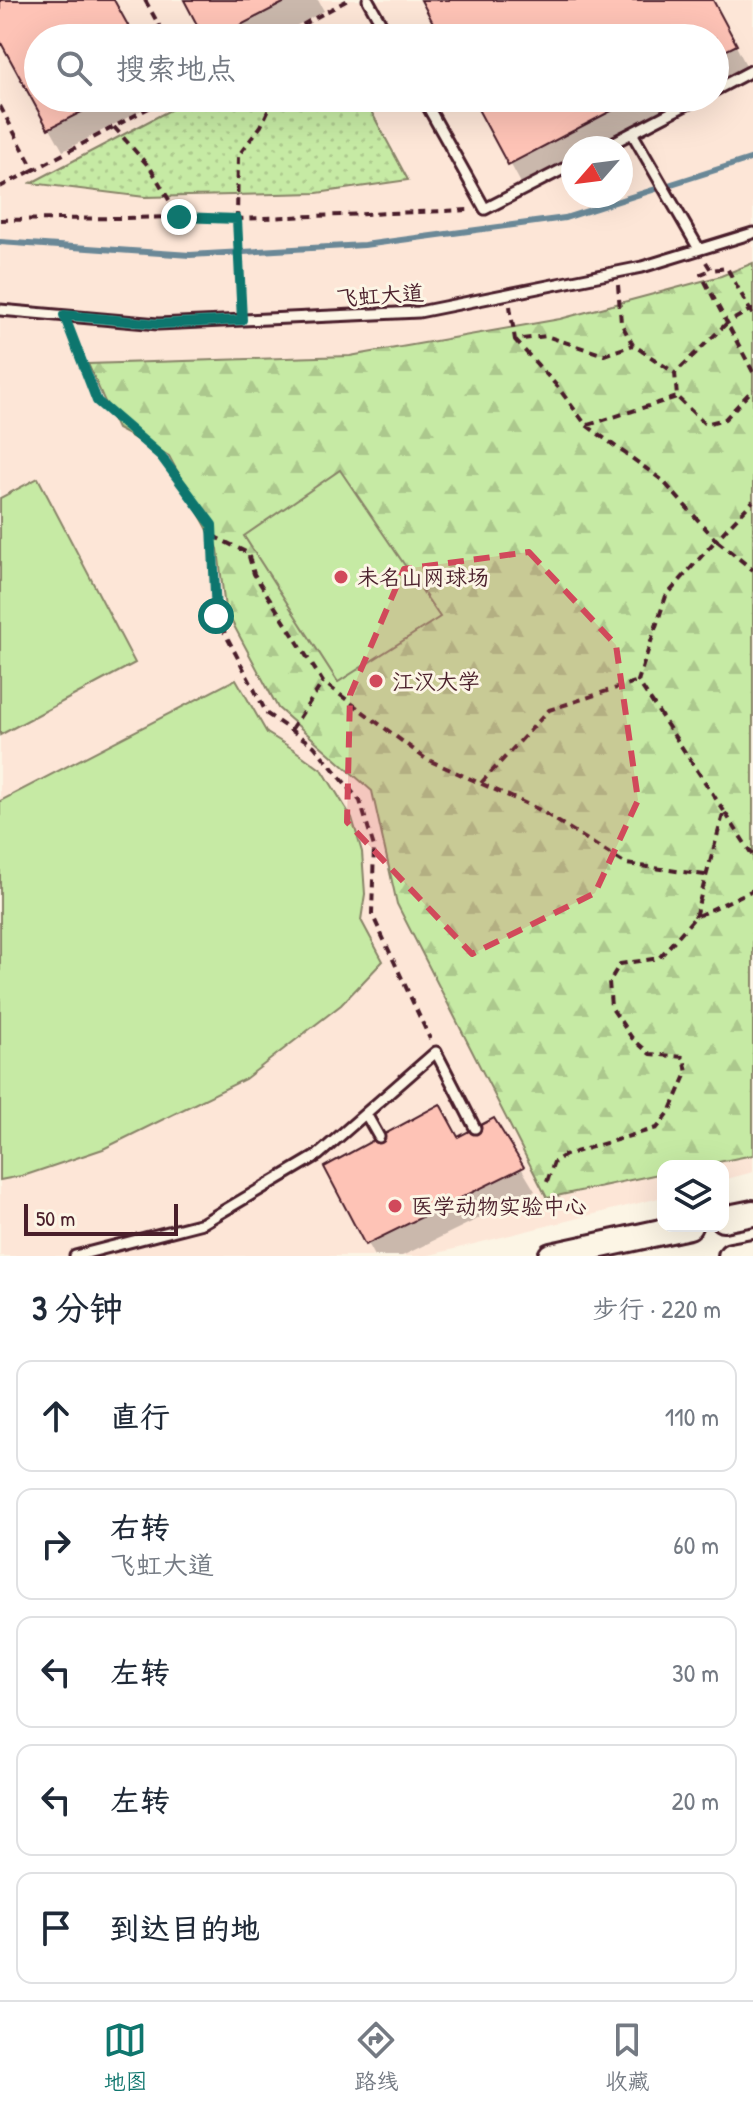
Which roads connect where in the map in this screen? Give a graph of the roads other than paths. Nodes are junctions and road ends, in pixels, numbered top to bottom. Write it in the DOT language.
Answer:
graph roads {
  1 [pos="368,0"];
  2 [pos="381,24"];
  3 [pos="753,70"];
  4 [pos="729,83"];
  5 [pos="431,112"];
  6 [pos="672,112"];
  7 [pos="632,133"];
  8 [pos="626,136"];
  9 [pos="561,170"];
  10 [pos="753,233"];
  11 [pos="699,249"];
  12 [pos="0,310"];
  13 [pos="366,1114"];
  14 [pos="475,1128"];
  15 [pos="379,1137"];
  16 [pos="753,1213"];
  17 [pos="729,1218"];
  18 [pos="661,1232"];
  19 [pos="753,1252"];
  20 [pos="75,1256"];
  21 [pos="551,1256"];
  22 [pos="731,1256"];
  1 -- 2 [label="lane"];
  3 -- 4 [label="lane"];
  5 -- 9 [label="lane"];
  6 -- 7 [label="lane"];
  7 -- 8 [label="lane"];
  7 -- 11 [label="lane"];
  10 -- 11 [label="lane, 飞虹大道"];
  11 -- 12 [label="lane, 飞虹大道"];
  13 -- 14 [label="lane"];
  13 -- 15 [label="lane"];
  13 -- 20 [label="lane"];
  16 -- 17 [label="main road"];
  18 -- 21 [label="main road"];
  19 -- 22 [label="main road"];
}
